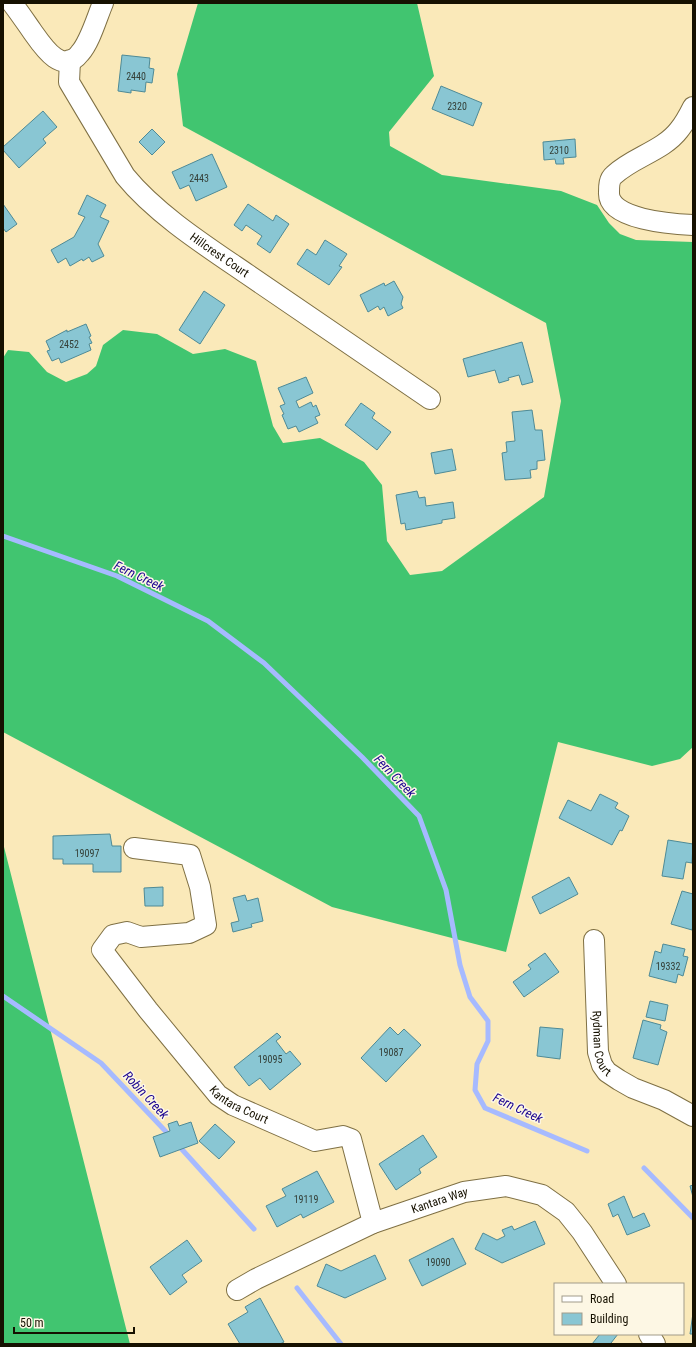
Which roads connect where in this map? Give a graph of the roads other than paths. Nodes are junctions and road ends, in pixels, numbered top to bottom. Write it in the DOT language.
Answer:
graph roads {
  1 [pos="12,3"];
  2 [pos="103,3"];
  3 [pos="70,60"];
  4 [pos="693,107"];
  5 [pos="693,225"];
  6 [pos="430,399"];
  7 [pos="134,848"];
  8 [pos="594,940"];
  9 [pos="693,1096"];
  10 [pos="693,1107"];
  11 [pos="693,1116"];
  12 [pos="373,1223"];
  13 [pos="615,1283"];
  14 [pos="237,1290"];
  15 [pos="650,1335"];
  16 [pos="655,1344"];
  1 -- 3 [label="street"];
  2 -- 3 [label="street"];
  3 -- 6 [label="street, Hillcrest Court"];
  4 -- 5 [label="street"];
  7 -- 12 [label="street, Kantara Court"];
  8 -- 11 [label="street, Rydman Court"];
  9 -- 10 [label="street"];
  12 -- 13 [label="street, Kantara Way"];
  12 -- 14 [label="street, Kantara Way"];
  15 -- 16 [label="street"];
}
